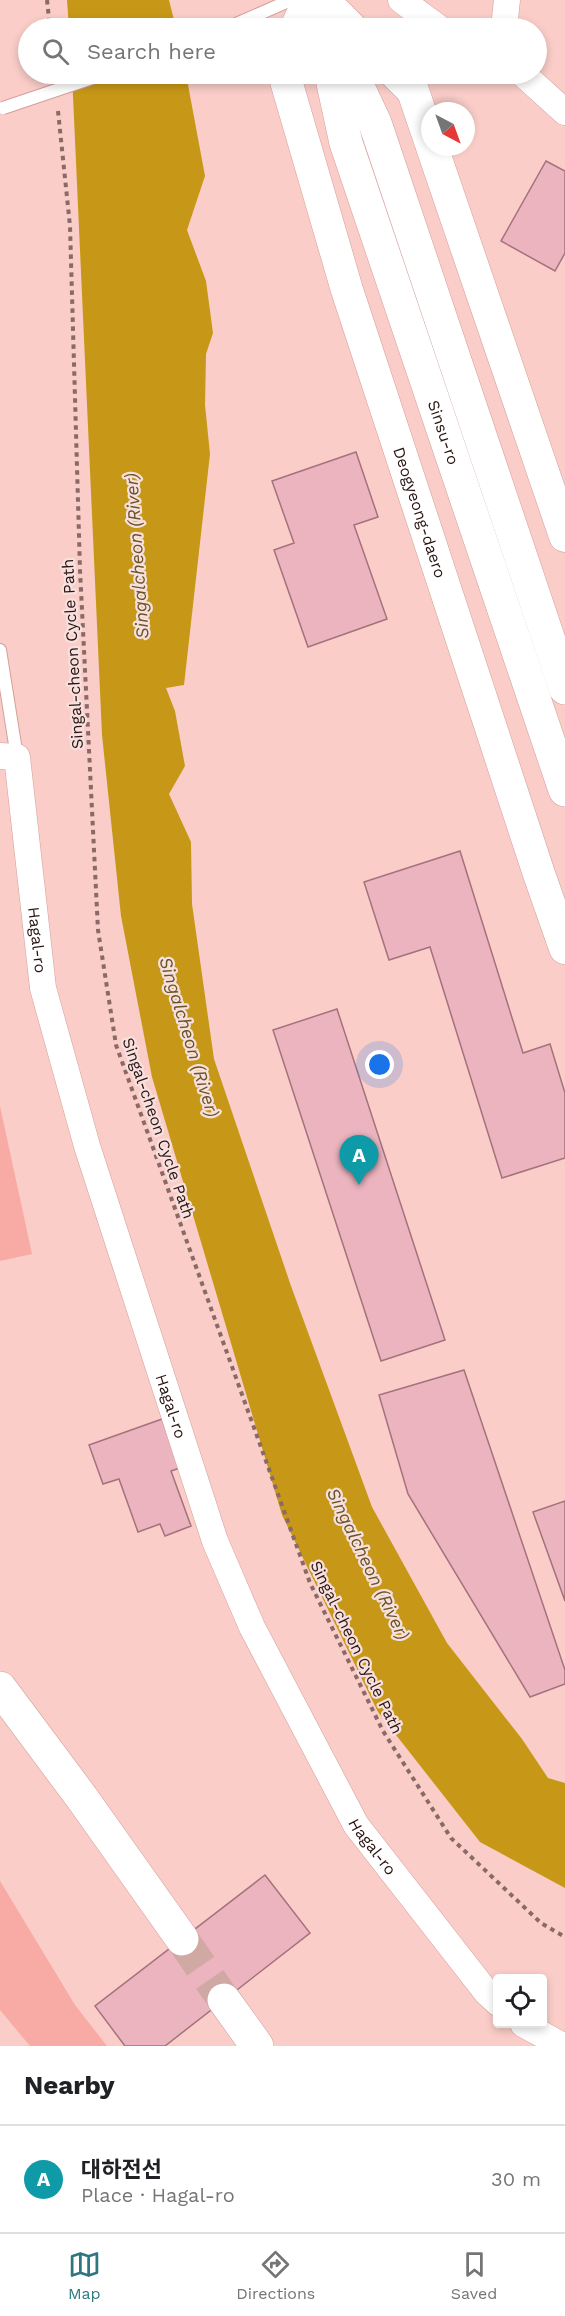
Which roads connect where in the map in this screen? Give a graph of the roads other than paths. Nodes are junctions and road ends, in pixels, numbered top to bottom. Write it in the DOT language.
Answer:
graph roads {
  1 [pos="291,0"];
  2 [pos="309,0"];
  3 [pos="316,0"];
  4 [pos="323,0"];
  5 [pos="401,0"];
  6 [pos="507,0"];
  7 [pos="250,18"];
  8 [pos="301,18"];
  9 [pos="319,18"];
  10 [pos="326,18"];
  11 [pos="341,18"];
  12 [pos="425,18"];
  13 [pos="505,18"];
  14 [pos="74,84"];
  15 [pos="287,84"];
  16 [pos="333,84"];
  17 [pos="357,84"];
  18 [pos="406,84"];
  19 [pos="534,84"];
  20 [pos="3,108"];
  21 [pos="565,112"];
  22 [pos="421,115"];
  23 [pos="435,156"];
  24 [pos="565,536"];
  25 [pos="0,650"];
  26 [pos="565,688"];
  27 [pos="8,757"];
  28 [pos="565,790"];
  29 [pos="565,948"];
  30 [pos="0,1688"];
  31 [pos="0,1704"];
  32 [pos="82,1798"];
  33 [pos="182,1939"];
  34 [pos="493,1998"];
  35 [pos="224,2000"];
  36 [pos="530,2028"];
  37 [pos="257,2046"];
  38 [pos="563,2046"];
  1 -- 7 [label="lane"];
  2 -- 8 [label="street"];
  3 -- 9 [label="main road"];
  3 -- 10 [label="main road"];
  4 -- 11 [label="street"];
  5 -- 12 [label="street"];
  6 -- 13 [label="street"];
  14 -- 20 [label="lane, bridge"];
  15 -- 29 [label="street, Deogyeong-daero"];
  16 -- 28 [label="main road, Sinsu-ro"];
  17 -- 26 [label="main road, Sinsu-ro"];
  18 -- 22 [label="street"];
  19 -- 21 [label="street"];
  23 -- 24 [label="street"];
  25 -- 27 [label="lane"];
  27 -- 34 [label="street, Hagal-ro"];
  30 -- 32 [label="main road"];
  31 -- 32 [label="main road"];
  32 -- 33 [label="main road"];
  35 -- 37 [label="main road"];
  36 -- 38 [label="street"];
}
